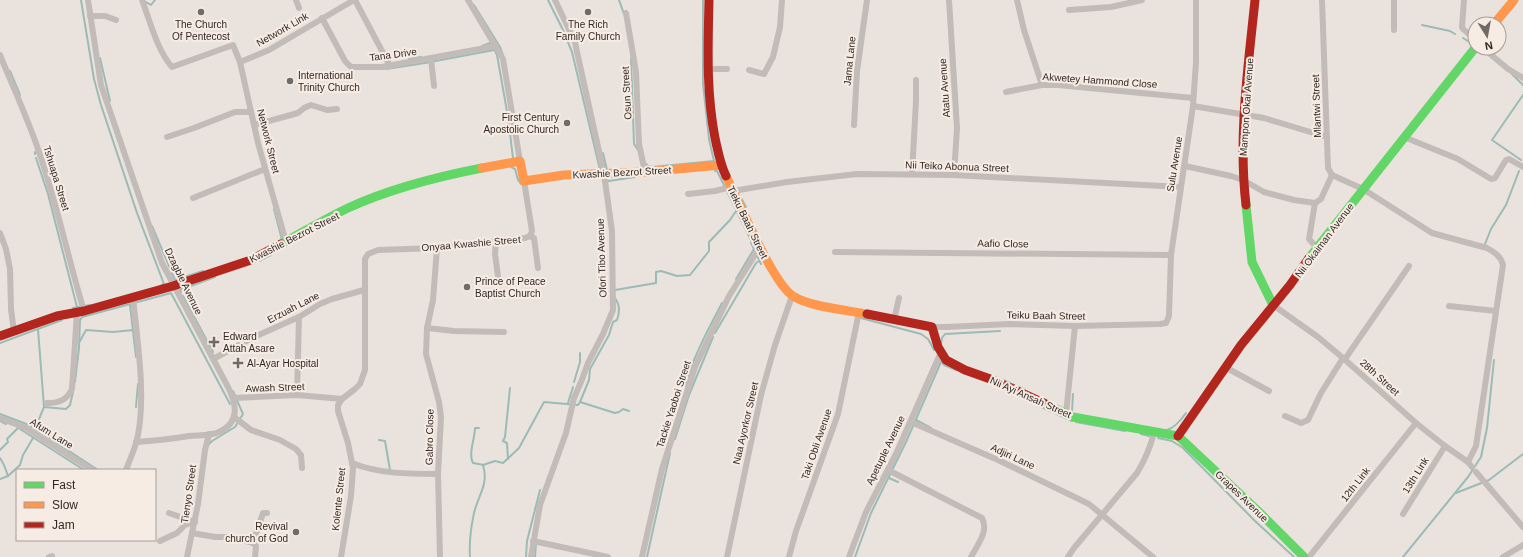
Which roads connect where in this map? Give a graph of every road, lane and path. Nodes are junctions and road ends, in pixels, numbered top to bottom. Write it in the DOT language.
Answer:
graph roads {
  1 [pos="88,0"];
  2 [pos="142,0"];
  3 [pos="296,0"];
  4 [pos="354,0"];
  5 [pos="468,0"];
  6 [pos="555,0"];
  7 [pos="709,0"];
  8 [pos="782,0"];
  9 [pos="867,0"];
  10 [pos="949,0"];
  11 [pos="1017,0"];
  12 [pos="1142,0"];
  13 [pos="1196,0"];
  14 [pos="1256,0"];
  15 [pos="1322,0"];
  16 [pos="1394,0"];
  17 [pos="1464,0"];
  18 [pos="1514,0"];
  19 [pos="299,8"];
  20 [pos="1069,10"];
  21 [pos="626,14"];
  22 [pos="90,16"];
  23 [pos="1501,16"];
  24 [pos="322,18"];
  25 [pos="116,20"];
  26 [pos="1394,30"];
  27 [pos="1467,32"];
  28 [pos="496,46"];
  29 [pos="0,55"];
  30 [pos="1469,56"];
  31 [pos="1493,56"];
  32 [pos="431,59"];
  33 [pos="240,62"];
  34 [pos="390,66"];
  35 [pos="707,69"];
  36 [pos="727,69"];
  37 [pos="749,70"];
  38 [pos="1523,78"];
  39 [pos="916,80"];
  40 [pos="1042,85"];
  41 [pos="434,86"];
  42 [pos="1006,92"];
  43 [pos="1193,98"];
  44 [pos="1193,106"];
  45 [pos="337,109"];
  46 [pos="251,112"];
  47 [pos="1244,114"];
  48 [pos="254,125"];
  49 [pos="854,125"];
  50 [pos="166,137"];
  51 [pos="1327,137"];
  52 [pos="1404,137"];
  53 [pos="520,161"];
  54 [pos="721,165"];
  55 [pos="1185,166"];
  56 [pos="1523,167"];
  57 [pos="265,169"];
  58 [pos="645,172"];
  59 [pos="604,174"];
  60 [pos="912,174"];
  61 [pos="954,175"];
  62 [pos="1332,175"];
  63 [pos="1243,180"];
  64 [pos="524,181"];
  65 [pos="1181,187"];
  66 [pos="732,189"];
  67 [pos="1363,190"];
  68 [pos="688,194"];
  69 [pos="193,198"];
  70 [pos="1315,203"];
  71 [pos="0,233"];
  72 [pos="530,236"];
  73 [pos="496,241"];
  74 [pos="286,242"];
  75 [pos="760,247"];
  76 [pos="437,248"];
  77 [pos="1317,248"];
  78 [pos="835,252"];
  79 [pos="1171,255"];
  80 [pos="1409,266"];
  81 [pos="538,268"];
  82 [pos="498,276"];
  83 [pos="173,286"];
  84 [pos="364,290"];
  85 [pos="792,296"];
  86 [pos="133,297"];
  87 [pos="899,298"];
  88 [pos="1273,305"];
  89 [pos="1449,306"];
  90 [pos="81,311"];
  91 [pos="1496,311"];
  92 [pos="859,312"];
  93 [pos="299,317"];
  94 [pos="894,320"];
  95 [pos="1160,324"];
  96 [pos="1075,326"];
  97 [pos="932,327"];
  98 [pos="427,328"];
  99 [pos="14,332"];
  100 [pos="504,332"];
  101 [pos="0,336"];
  102 [pos="941,352"];
  103 [pos="1344,358"];
  104 [pos="212,359"];
  105 [pos="1225,368"];
  106 [pos="1269,391"];
  107 [pos="297,395"];
  108 [pos="233,398"];
  109 [pos="342,399"];
  110 [pos="47,403"];
  111 [pos="1066,414"];
  112 [pos="1285,416"];
  113 [pos="234,417"];
  114 [pos="0,418"];
  115 [pos="911,422"];
  116 [pos="1416,423"];
  117 [pos="1154,433"];
  118 [pos="209,434"];
  119 [pos="1178,436"];
  120 [pos="136,442"];
  121 [pos="1445,446"];
  122 [pos="352,463"];
  123 [pos="1472,467"];
  124 [pos="302,468"];
  125 [pos="90,469"];
  126 [pos="126,469"];
  127 [pos="888,470"];
  128 [pos="438,474"];
  129 [pos="169,513"];
  130 [pos="267,513"];
  131 [pos="1403,514"];
  132 [pos="1102,515"];
  133 [pos="195,522"];
  134 [pos="1523,527"];
  135 [pos="192,533"];
  136 [pos="160,541"];
  137 [pos="533,541"];
  138 [pos="253,543"];
  139 [pos="1523,545"];
  140 [pos="187,557"];
  141 [pos="255,557"];
  142 [pos="341,557"];
  143 [pos="440,557"];
  144 [pos="531,557"];
  145 [pos="608,557"];
  146 [pos="642,557"];
  147 [pos="727,557"];
  148 [pos="789,557"];
  149 [pos="849,557"];
  150 [pos="971,557"];
  151 [pos="1068,557"];
  152 [pos="1153,557"];
  153 [pos="1304,557"];
  154 [pos="1309,557"];
  155 [pos="1503,557"];
  1 -- 22 [label="street, Dzagble Avenue"];
  2 -- 33 [label="street, Network Street"];
  3 -- 19 [label="street"];
  4 -- 24 [label="street, Network Link"];
  4 -- 34 [label="street"];
  5 -- 28 [label="street, Onyaa Kwashie Street"];
  6 -- 59 [label="street, Ofori Tibo Avenue"];
  7 -- 35 [label="street, Tieku Baah Street"];
  8 -- 37 [label="street"];
  9 -- 49 [label="street, Jama Lane"];
  10 -- 61 [label="street, Atatu Avenue"];
  11 -- 40 [label="street"];
  12 -- 20 [label="street"];
  13 -- 43 [label="street, Sulu Avenue"];
  14 -- 47 [label="street, Mampon Okai Avenue"];
  15 -- 51 [label="street, Mlantwi Street"];
  16 -- 26 [label="street"];
  17 -- 27 [label="street"];
  18 -- 23 [label="street"];
  21 -- 58 [label="street, Osun Street"];
  22 -- 25 [label="street"];
  22 -- 83 [label="street, Dzagble Avenue"];
  24 -- 33 [label="street, Network Link"];
  24 -- 34 [label="street, Tana Drive"];
  28 -- 32 [label="street, Tana Drive"];
  28 -- 53 [label="street, Onyaa Kwashie Street"];
  29 -- 90 [label="street, Tshuapa Street"];
  30 -- 52 [label="street, Nii Okaiman Avenue"];
  31 -- 38 [label="street"];
  32 -- 34 [label="street, Tana Drive"];
  32 -- 41 [label="street"];
  33 -- 46 [label="street, Network Street"];
  35 -- 36 [label="street"];
  35 -- 54 [label="street, Tieku Baah Street"];
  39 -- 60 [label="street"];
  40 -- 42 [label="street, Akwetey Hammond Close"];
  40 -- 43 [label="street, Akwetey Hammond Close"];
  43 -- 44 [label="street, Sulu Avenue"];
  44 -- 47 [label="street"];
  44 -- 55 [label="street, Sulu Avenue"];
  45 -- 48 [label="street"];
  46 -- 48 [label="street, Network Street"];
  46 -- 50 [label="street"];
  47 -- 51 [label="street"];
  47 -- 63 [label="street, Mampon Okai Avenue"];
  48 -- 57 [label="street, Network Street"];
  51 -- 62 [label="street, Mlantwi Street"];
  52 -- 56 [label="street"];
  52 -- 67 [label="street, Nii Okaiman Avenue"];
  53 -- 64 [label="street, Onyaa Kwashie Street"];
  53 -- 74 [label="street, Kwashie Bezrot Street"];
  54 -- 58 [label="street, Kwashie Bezrot Street"];
  54 -- 66 [label="street, Tieku Baah Street"];
  55 -- 63 [label="street"];
  55 -- 65 [label="street, Sulu Avenue"];
  57 -- 69 [label="street"];
  57 -- 74 [label="street, Network Street"];
  58 -- 59 [label="street, Kwashie Bezrot Street"];
  59 -- 64 [label="street, Kwashie Bezrot Street"];
  59 -- 137 [label="street, Ofori Tibo Avenue"];
  60 -- 61 [label="street, Nii Teiko Abonua Street"];
  60 -- 66 [label="street, Nii Teiko Abonua Street"];
  61 -- 65 [label="street, Nii Teiko Abonua Street"];
  62 -- 67 [label="street"];
  62 -- 70 [label="street"];
  63 -- 70 [label="street"];
  63 -- 88 [label="street, Mampon Okai Avenue"];
  64 -- 72 [label="street, Onyaa Kwashie Street"];
  65 -- 79 [label="street, Sulu Avenue"];
  66 -- 68 [label="street, Nii Teiko Abonua Street"];
  66 -- 75 [label="street, Tieku Baah Street"];
  67 -- 77 [label="street, Nii Okaiman Avenue"];
  67 -- 91 [label="street"];
  70 -- 77 [label="street"];
  71 -- 99 [label="street"];
  72 -- 73 [label="street, Onyaa Kwashie Street"];
  72 -- 81 [label="street"];
  73 -- 76 [label="street, Onyaa Kwashie Street"];
  73 -- 82 [label="street"];
  74 -- 83 [label="street, Kwashie Bezrot Street"];
  75 -- 85 [label="street, Tieku Baah Street"];
  75 -- 146 [label="street, Tackie Yaoboi Street"];
  76 -- 84 [label="street, Onyaa Kwashie Street"];
  76 -- 98 [label="street, Gabro Close"];
  77 -- 88 [label="street, Nii Okaiman Avenue"];
  78 -- 79 [label="street, Aafio Close"];
  79 -- 95 [label="street, Sulu Avenue"];
  80 -- 103 [label="street"];
  83 -- 86 [label="street, Kwashie Bezrot Street"];
  83 -- 104 [label="street, Dzagble Avenue"];
  84 -- 93 [label="street, Erzuah Lane"];
  84 -- 109 [label="street, Onyaa Kwashie Street"];
  85 -- 92 [label="street, Tieku Baah Street"];
  85 -- 147 [label="street, Naa Ayorkor Street"];
  86 -- 90 [label="street, Kwashie Bezrot Street"];
  86 -- 120 [label="street"];
  87 -- 94 [label="street"];
  88 -- 103 [label="street, 28th Street"];
  88 -- 105 [label="street, Nii Okaiman Avenue"];
  89 -- 91 [label="street"];
  90 -- 99 [label="street, Kwashie Bezrot Street"];
  90 -- 110 [label="street"];
  91 -- 123 [label="street"];
  92 -- 94 [label="street, Tieku Baah Street"];
  92 -- 148 [label="street, Taki Obli Avenue"];
  93 -- 104 [label="street, Erzuah Lane"];
  93 -- 107 [label="street"];
  94 -- 97 [label="street, Tieku Baah Street"];
  95 -- 96 [label="street, Teiku Baah Street"];
  96 -- 97 [label="street, Teiku Baah Street"];
  96 -- 111 [label="street"];
  97 -- 102 [label="street, Nii Ayi Ansah Street"];
  98 -- 100 [label="street"];
  98 -- 128 [label="street, Gabro Close"];
  99 -- 101 [label="street, Kwashie Bezrot Street"];
  102 -- 111 [label="street, Nii Ayi Ansah Street"];
  102 -- 115 [label="street, Apetuple Avenue"];
  103 -- 112 [label="street"];
  103 -- 116 [label="street, 28th Street"];
  104 -- 108 [label="street, Dzagble Avenue"];
  105 -- 106 [label="street"];
  105 -- 119 [label="street, Nii Okaiman Avenue"];
  107 -- 108 [label="street, Awash Street"];
  107 -- 109 [label="street, Awash Street"];
  108 -- 113 [label="street, Dzagble Avenue"];
  109 -- 122 [label="street, Kolente Street"];
  111 -- 117 [label="street, Nii Ayi Ansah Street"];
  113 -- 118 [label="street"];
  113 -- 124 [label="street"];
  114 -- 125 [label="street, Afum Lane"];
  115 -- 127 [label="street, Apetuple Avenue"];
  115 -- 132 [label="street, Adjiri Lane"];
  116 -- 121 [label="street, 28th Street"];
  116 -- 154 [label="street, 12th Link"];
  117 -- 119 [label="street, Nii Ayi Ansah Street"];
  117 -- 132 [label="street"];
  118 -- 120 [label="street"];
  118 -- 133 [label="street, Tienyo Street"];
  119 -- 153 [label="street, Grapes Avenue"];
  120 -- 126 [label="street"];
  121 -- 123 [label="street, 28th Street"];
  121 -- 131 [label="street, 13th Link"];
  122 -- 128 [label="street"];
  122 -- 142 [label="street, Kolente Street"];
  123 -- 134 [label="street, 28th Street"];
  127 -- 149 [label="street, Apetuple Avenue"];
  127 -- 150 [label="street"];
  128 -- 143 [label="street, Gabro Close"];
  129 -- 133 [label="street"];
  130 -- 138 [label="street"];
  132 -- 151 [label="street"];
  132 -- 152 [label="street, Adjiri Lane"];
  133 -- 135 [label="street, Tienyo Street"];
  133 -- 136 [label="street"];
  135 -- 138 [label="street"];
  135 -- 140 [label="street, Tienyo Street"];
  137 -- 144 [label="street, Ofori Tibo Avenue"];
  137 -- 145 [label="street"];
  138 -- 141 [label="street"];
  139 -- 155 [label="street"];
}
